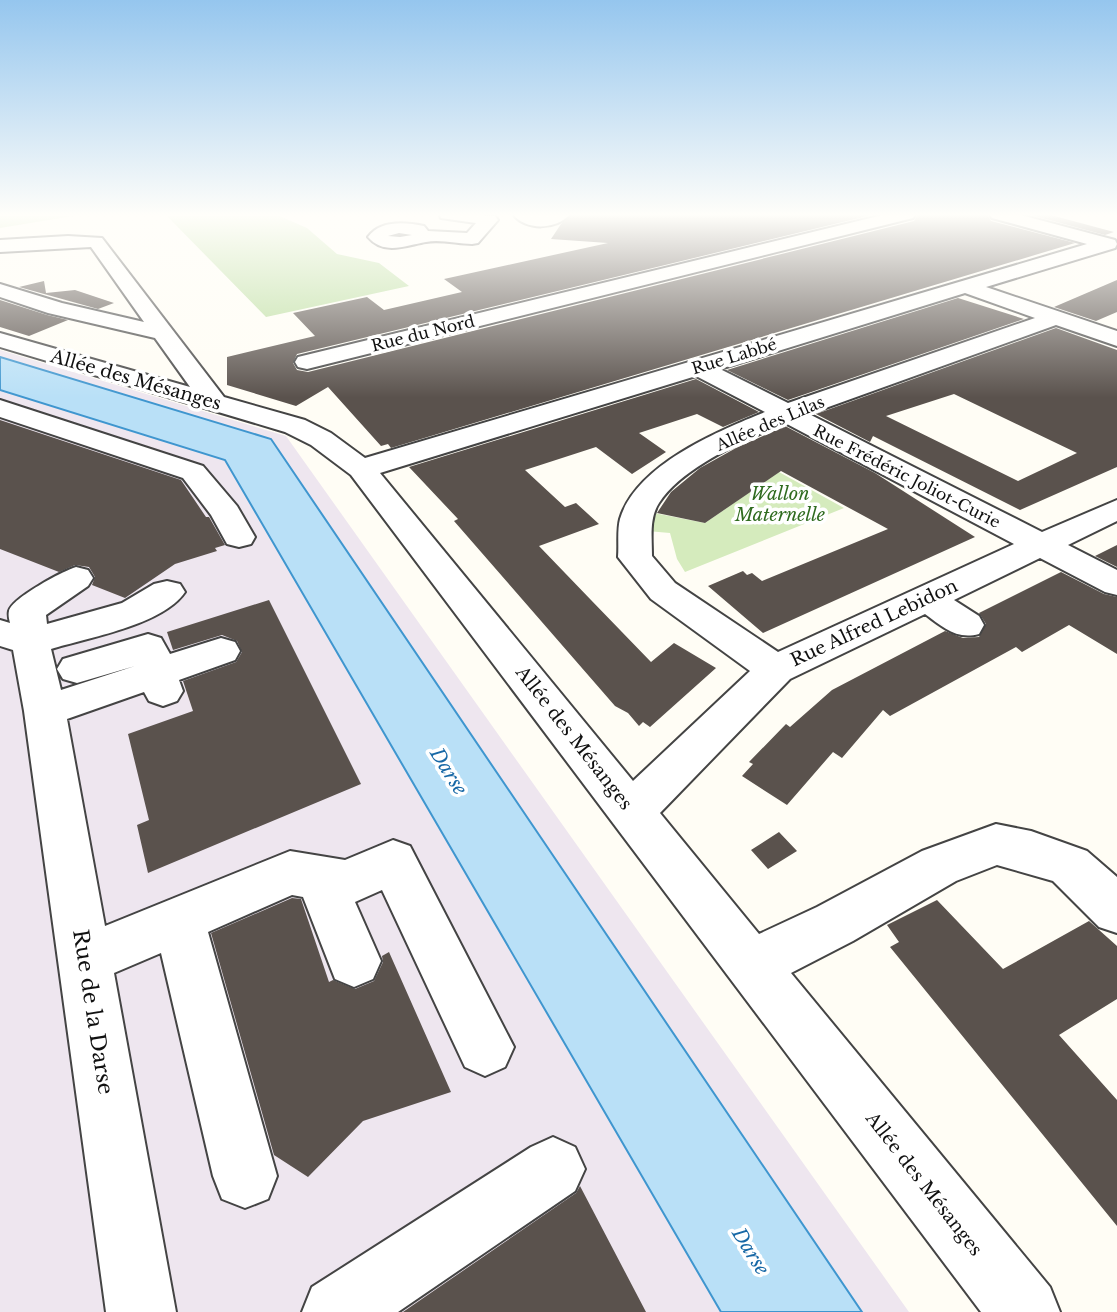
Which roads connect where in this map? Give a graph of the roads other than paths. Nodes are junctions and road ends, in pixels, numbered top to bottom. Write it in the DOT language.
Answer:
graph roads {
  1 [pos="121,275"];
  2 [pos="659,275"];
  3 [pos="1003,275"];
  4 [pos="964,286"];
  5 [pos="0,290"];
  6 [pos="1056,318"];
  7 [pos="166,334"];
  8 [pos="1117,339"];
  9 [pos="0,340"];
  10 [pos="307,362"];
  11 [pos="698,367"];
  12 [pos="214,402"];
  13 [pos="0,408"];
  14 [pos="786,413"];
  15 [pos="361,470"];
  16 [pos="1117,509"];
  17 [pos="239,537"];
  18 [pos="1041,545"];
  19 [pos="1117,584"];
  20 [pos="167,592"];
  21 [pos="927,598"];
  22 [pos="0,599"];
  23 [pos="966,625"];
  24 [pos="15,637"];
  25 [pos="221,651"];
  26 [pos="776,669"];
  27 [pos="160,682"];
  28 [pos="61,690"];
  29 [pos="632,811"];
  30 [pos="320,878"];
  31 [pos="1117,911"];
  32 [pos="179,919"];
  33 [pos="84,960"];
  34 [pos="354,961"];
  35 [pos="751,964"];
  36 [pos="485,1047"];
  37 [pos="553,1169"];
  38 [pos="245,1176"];
  39 [pos="141,1312"];
  40 [pos="337,1312"];
  41 [pos="1025,1312"];
  1 -- 7 [label="street"];
  2 -- 10 [label="street, Rue du Nord"];
  3 -- 4 [label="street, Rue Labbé"];
  4 -- 6 [label="street"];
  4 -- 11 [label="street, Rue Labbé"];
  5 -- 7 [label="street"];
  6 -- 8 [label="street"];
  6 -- 14 [label="street, Allée des Lilas"];
  7 -- 12 [label="street"];
  9 -- 12 [label="street, Allée des Mésanges"];
  11 -- 14 [label="street, Rue Frédéric Joliot-Curie"];
  11 -- 15 [label="street, Rue Labbé"];
  12 -- 15 [label="street, Allée des Mésanges"];
  13 -- 17 [label="street"];
  14 -- 18 [label="street, Rue Frédéric Joliot-Curie"];
  14 -- 26 [label="street, Allée des Lilas"];
  15 -- 29 [label="street, Allée des Mésanges"];
  16 -- 18 [label="street, Rue Alfred Lebidon"];
  18 -- 19 [label="street, Rue Frédéric Joliot-Curie"];
  18 -- 21 [label="street, Rue Alfred Lebidon"];
  20 -- 24 [label="street"];
  21 -- 23 [label="street"];
  21 -- 26 [label="street, Rue Alfred Lebidon"];
  22 -- 24 [label="street, Rue de la Darse"];
  24 -- 28 [label="street, Rue de la Darse"];
  25 -- 27 [label="street"];
  26 -- 29 [label="street, Rue Alfred Lebidon"];
  27 -- 28 [label="street"];
  27 -- 28 [label="street"];
  28 -- 33 [label="street, Rue de la Darse"];
  29 -- 35 [label="street, Allée des Mésanges"];
  30 -- 32 [label="street"];
  30 -- 34 [label="street"];
  30 -- 36 [label="street"];
  31 -- 35 [label="street"];
  32 -- 33 [label="street"];
  32 -- 38 [label="street"];
  33 -- 39 [label="street, Rue de la Darse"];
  35 -- 41 [label="street, Allée des Mésanges"];
  37 -- 40 [label="street"];
}
